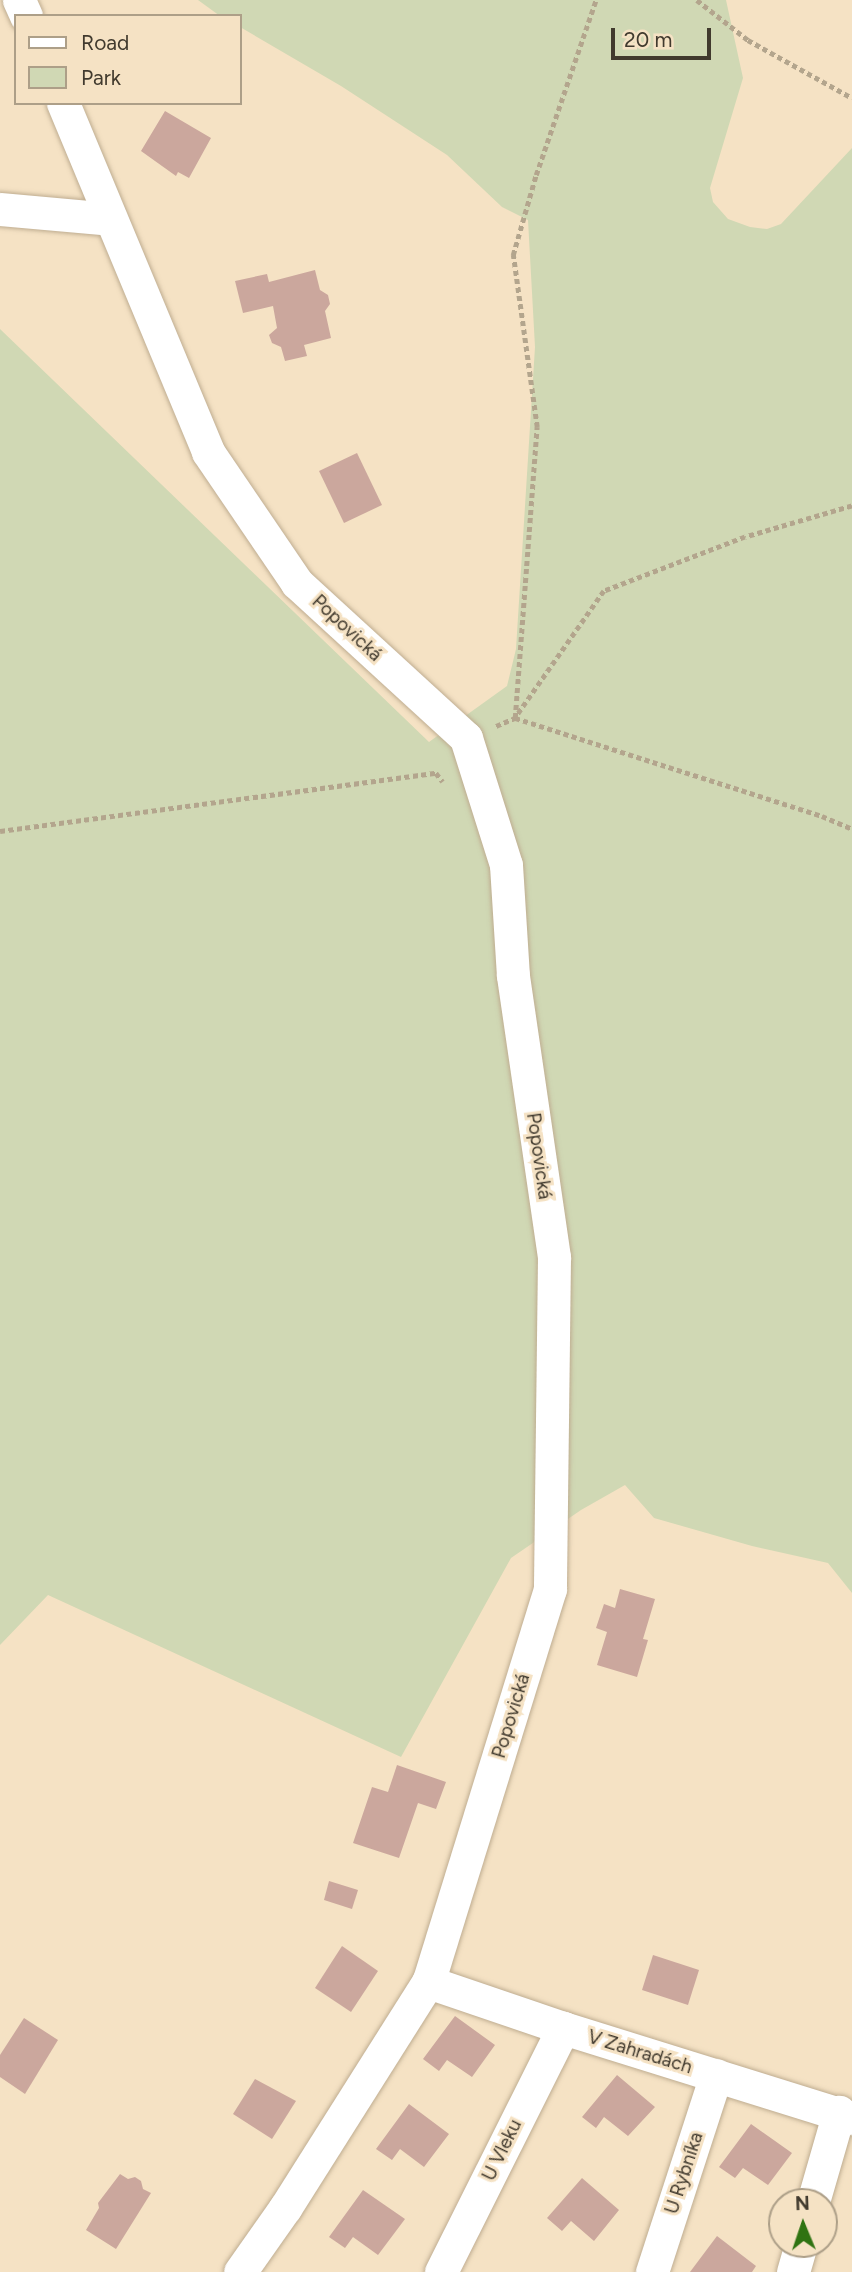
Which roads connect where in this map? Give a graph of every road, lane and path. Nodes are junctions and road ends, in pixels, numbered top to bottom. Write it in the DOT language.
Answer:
graph roads {
  1 [pos="596,0"];
  2 [pos="698,0"];
  3 [pos="852,98"];
  4 [pos="64,105"];
  5 [pos="0,209"];
  6 [pos="111,219"];
  7 [pos="852,506"];
  8 [pos="515,718"];
  9 [pos="466,738"];
  10 [pos="436,774"];
  11 [pos="852,829"];
  12 [pos="0,831"];
  13 [pos="428,1982"];
  14 [pos="563,2028"];
  15 [pos="716,2075"];
  16 [pos="846,2115"];
  17 [pos="818,2188"];
  18 [pos="240,2272"];
  19 [pos="441,2272"];
  20 [pos="652,2272"];
  1 -- 8 [label="path"];
  2 -- 3 [label="path"];
  4 -- 6 [label="street, Popovická"];
  5 -- 6 [label="street"];
  6 -- 9 [label="street, Popovická"];
  7 -- 8 [label="path"];
  8 -- 9 [label="path"];
  8 -- 11 [label="path"];
  9 -- 13 [label="street, Popovická"];
  10 -- 12 [label="path"];
  13 -- 14 [label="street, V Zahradách"];
  13 -- 18 [label="street, Popovická"];
  14 -- 15 [label="street, V Zahradách"];
  14 -- 19 [label="street, U Vleku"];
  15 -- 16 [label="street, V Zahradách"];
  15 -- 20 [label="street, U Rybníka"];
  16 -- 17 [label="street"];
}
